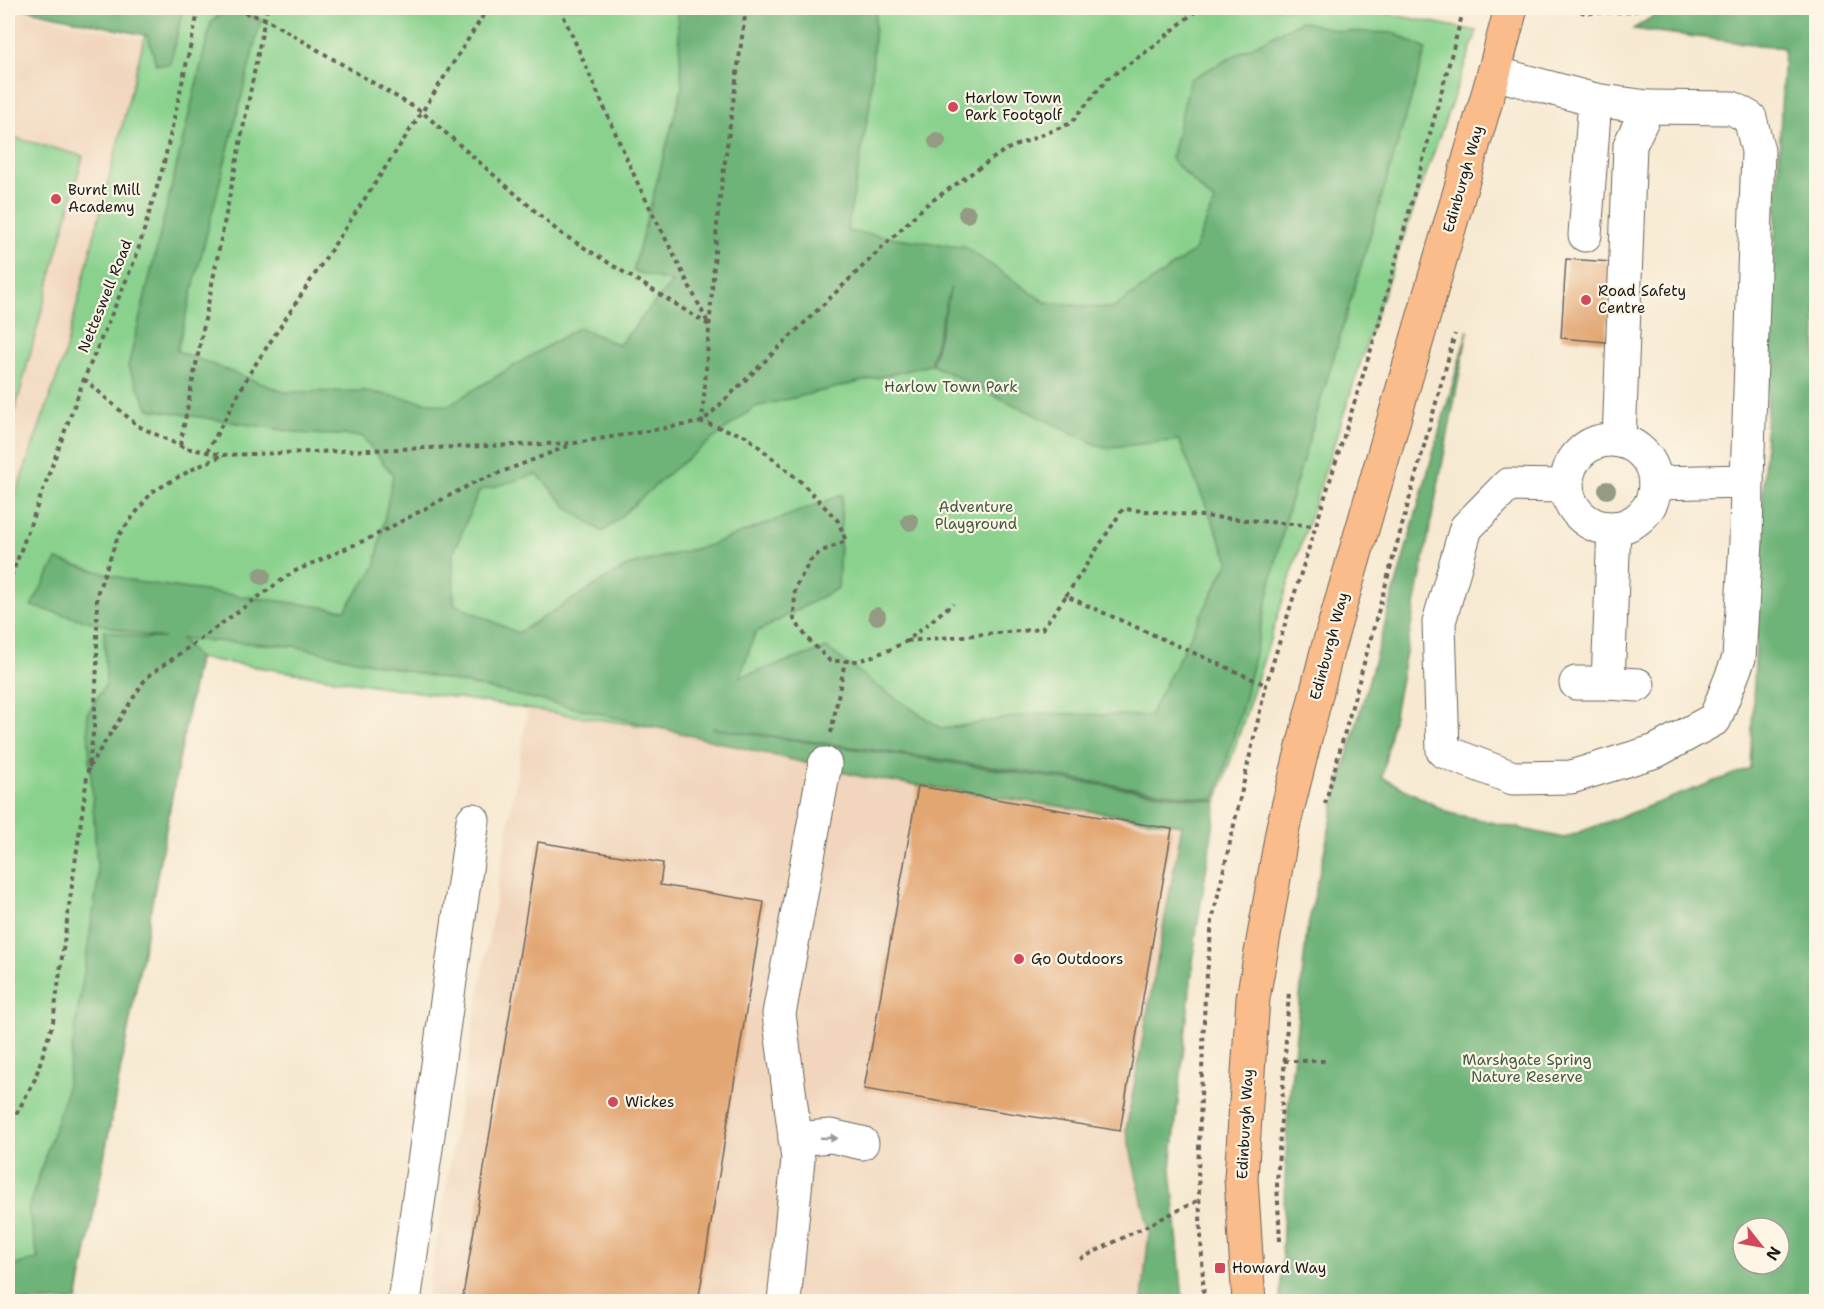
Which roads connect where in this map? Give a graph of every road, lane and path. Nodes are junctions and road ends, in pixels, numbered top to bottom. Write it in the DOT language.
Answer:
graph roads {
  1 [pos="199,8"];
  2 [pos="226,8"];
  3 [pos="267,8"];
  4 [pos="488,8"];
  5 [pos="560,8"];
  6 [pos="746,8"];
  7 [pos="1199,8"];
  8 [pos="1511,8"];
  9 [pos="1572,8"];
  10 [pos="1642,8"];
  11 [pos="266,19"];
  12 [pos="1494,73"];
  13 [pos="1595,100"];
  14 [pos="1648,107"];
  15 [pos="422,112"];
  16 [pos="1585,235"];
  17 [pos="709,325"];
  18 [pos="1455,333"];
  19 [pos="84,379"];
  20 [pos="702,422"];
  21 [pos="1619,441"];
  22 [pos="574,443"];
  23 [pos="180,445"];
  24 [pos="207,452"];
  25 [pos="223,455"];
  26 [pos="1746,481"];
  27 [pos="1655,483"];
  28 [pos="1567,486"];
  29 [pos="1315,526"];
  30 [pos="1614,528"];
  31 [pos="8,585"];
  32 [pos="1066,596"];
  33 [pos="953,603"];
  34 [pos="907,641"];
  35 [pos="845,661"];
  36 [pos="1607,684"];
  37 [pos="1266,685"];
  38 [pos="825,764"];
  39 [pos="88,769"];
  40 [pos="1322,813"];
  41 [pos="473,820"];
  42 [pos="1290,984"];
  43 [pos="1284,1061"];
  44 [pos="1327,1061"];
  45 [pos="8,1130"];
  46 [pos="795,1138"];
  47 [pos="862,1143"];
  48 [pos="1199,1200"];
  49 [pos="1280,1243"];
  50 [pos="1080,1259"];
  51 [pos="404,1302"];
  52 [pos="784,1302"];
  53 [pos="1249,1302"];
  1 -- 19 [label="path, Netteswell Road"];
  2 -- 11 [label="path"];
  3 -- 11 [label="path"];
  4 -- 15 [label="path"];
  5 -- 17 [label="path"];
  6 -- 17 [label="path"];
  7 -- 20 [label="path"];
  8 -- 12 [label="highway, Edinburgh Way"];
  9 -- 10 [label="path"];
  11 -- 15 [label="path"];
  11 -- 23 [label="path"];
  12 -- 13 [label="lane"];
  12 -- 53 [label="highway, Edinburgh Way"];
  13 -- 14 [label="lane"];
  13 -- 16 [label="lane"];
  14 -- 21 [label="lane"];
  14 -- 26 [label="lane"];
  15 -- 17 [label="path"];
  15 -- 24 [label="path"];
  17 -- 20 [label="path"];
  18 -- 40 [label="path"];
  19 -- 23 [label="path"];
  19 -- 31 [label="path, Netteswell Road"];
  20 -- 22 [label="path"];
  20 -- 35 [label="path"];
  21 -- 27 [label="lane"];
  21 -- 28 [label="lane"];
  22 -- 25 [label="path"];
  22 -- 39 [label="path"];
  23 -- 24 [label="path"];
  24 -- 25 [label="path"];
  25 -- 39 [label="path"];
  26 -- 27 [label="lane"];
  26 -- 28 [label="lane"];
  27 -- 30 [label="lane"];
  28 -- 30 [label="lane"];
  29 -- 32 [label="path"];
  30 -- 36 [label="lane"];
  32 -- 34 [label="path"];
  32 -- 37 [label="path"];
  33 -- 34 [label="path"];
  34 -- 35 [label="path"];
  35 -- 38 [label="path"];
  38 -- 46 [label="lane"];
  39 -- 45 [label="path"];
  41 -- 51 [label="lane"];
  42 -- 43 [label="path"];
  43 -- 44 [label="path"];
  43 -- 49 [label="path"];
  46 -- 47 [label="lane, one-way"];
  46 -- 52 [label="lane"];
  48 -- 50 [label="path"];
}
